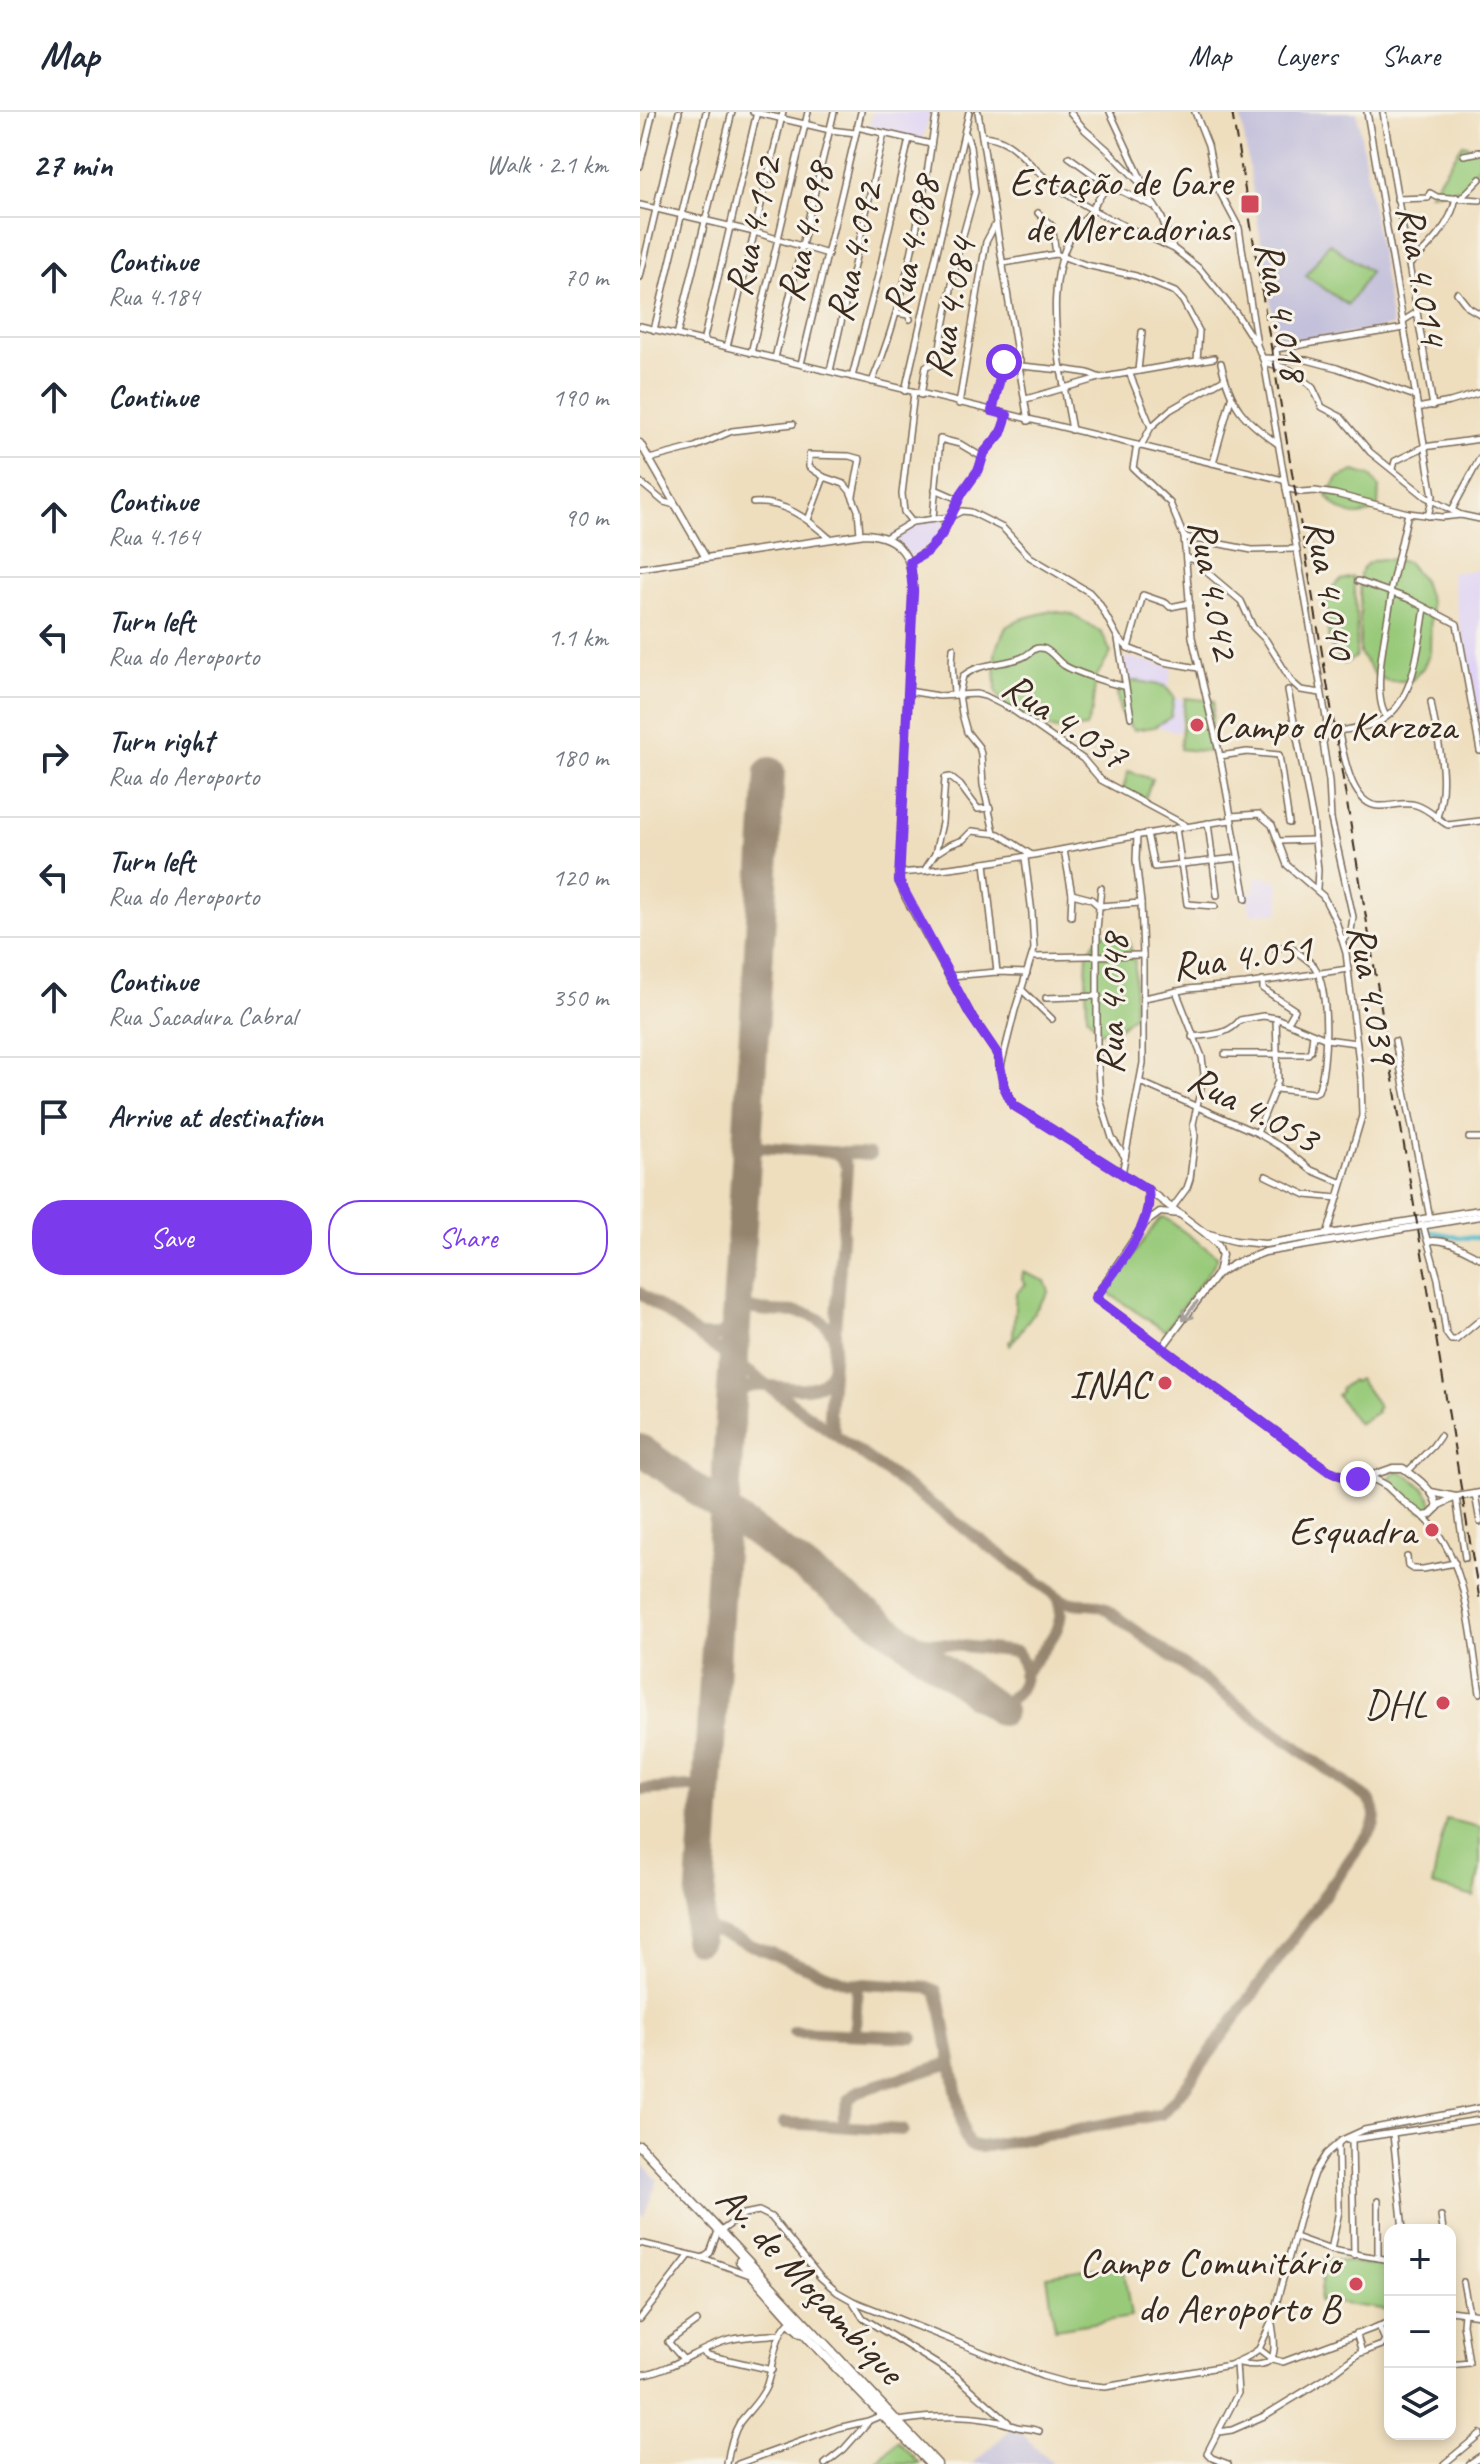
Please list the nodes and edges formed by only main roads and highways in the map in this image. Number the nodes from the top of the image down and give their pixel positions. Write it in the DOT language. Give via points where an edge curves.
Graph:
graph roads {
  1 [pos="640,443"];
  2 [pos="645,456"];
  3 [pos="1148,1190"];
  4 [pos="1480,1213"];
  5 [pos="1182,1214"];
  6 [pos="1145,1223"];
  7 [pos="1205,1233"];
  8 [pos="1218,1273"];
  9 [pos="1161,1349"];
  10 [pos="1389,1471"];
  11 [pos="1345,1477"];
  12 [pos="1387,1486"];
  13 [pos="1431,1492"];
  14 [pos="1475,1494"];
  15 [pos="1456,1497"];
  16 [pos="1436,1509"];
  17 [pos="640,2148"];
  18 [pos="719,2233"];
  19 [pos="1480,2457"];
  20 [pos="930,2464"];
  21 [pos="937,2464"];
  22 [pos="1470,2464"];
  1 -- 2 [label="main road"];
  2 -- 3 [label="main road" via="706,558 860,534 885,538 904,553 913,591 899,881 970,1014 998,1055 1013,1105"];
  3 -- 5 [label="main road"];
  3 -- 6 [label="main road"];
  4 -- 7 [label="main road" via="1253,1244"];
  4 -- 8 [label="main road" via="1265,1252"];
  5 -- 6 [label="main road" via="1160,1212"];
  5 -- 7 [label="main road"];
  6 -- 9 [label="main road" via="1095,1298"];
  7 -- 8 [label="main road" via="1222,1255"];
  8 -- 9 [label="main road, one-way"];
  9 -- 11 [label="main road" via="1327,1470"];
  10 -- 11 [label="main road"];
  10 -- 12 [label="main road"];
  10 -- 13 [label="main road" via="1408,1471"];
  11 -- 12 [label="main road" via="1370,1478"];
  12 -- 16 [label="main road" via="1423,1516"];
  13 -- 15 [label="main road"];
  13 -- 16 [label="main road"];
  14 -- 15 [label="main road"];
  15 -- 16 [label="main road"];
  17 -- 18 [label="highway, Av. de Moçambique"];
  18 -- 20 [label="highway, Av. de Moçambique" via="821,2352"];
  18 -- 21 [label="highway, Av. de Moçambique"];
  19 -- 22 [label="main road"];
}
